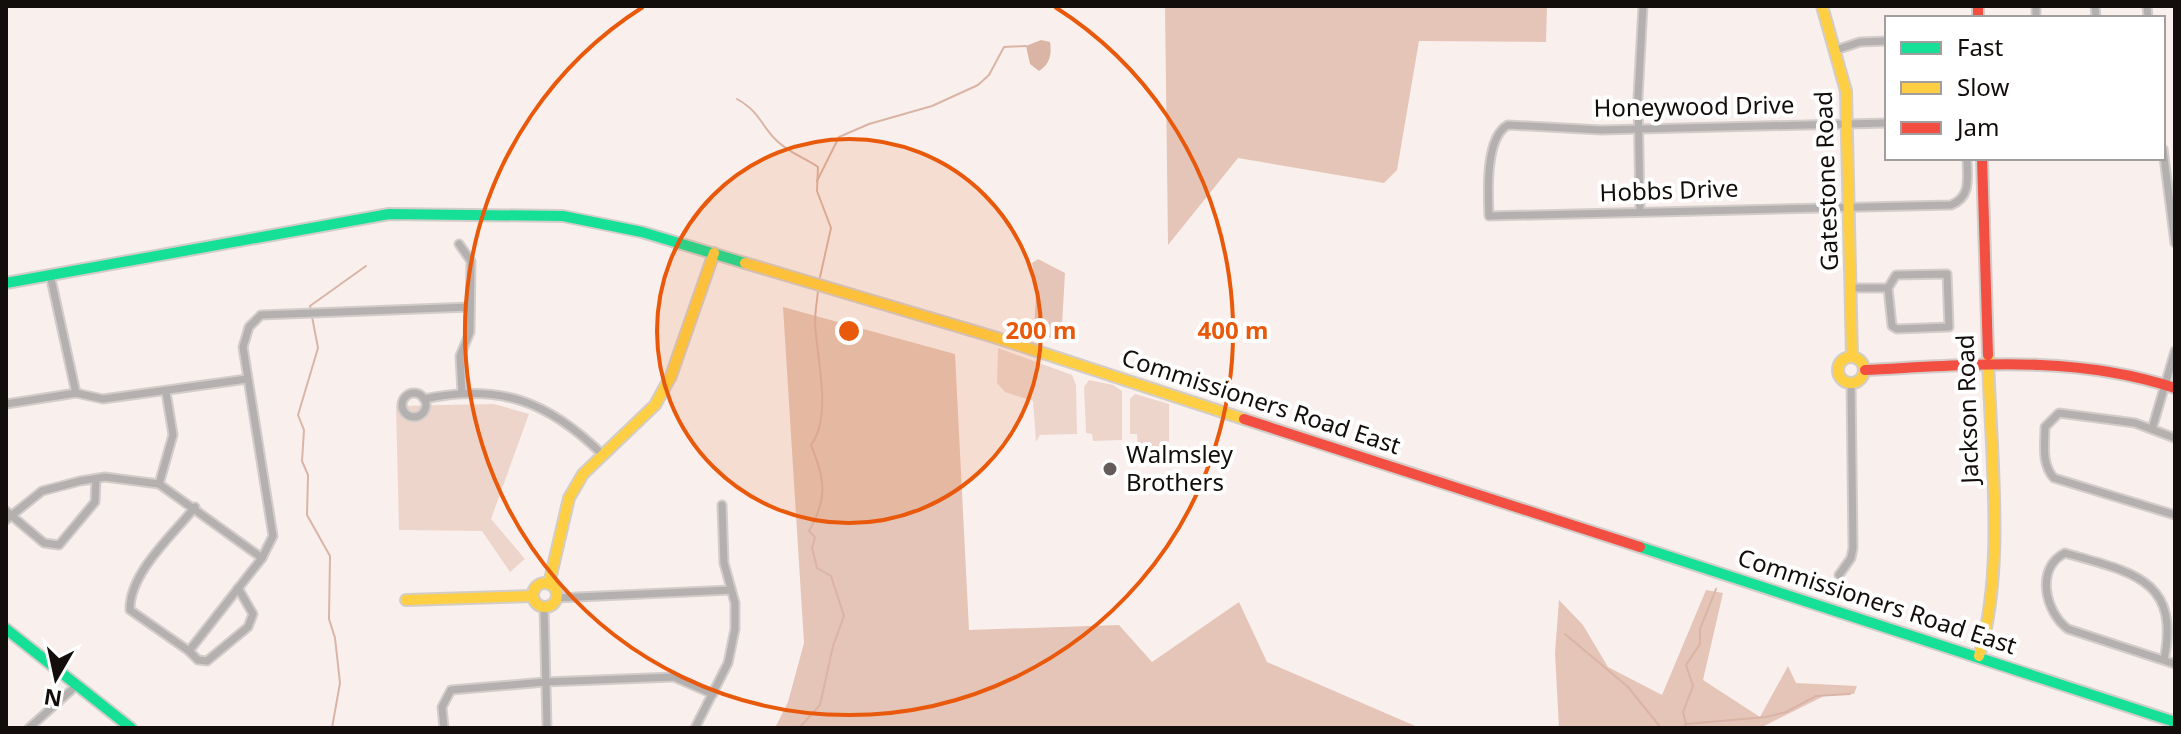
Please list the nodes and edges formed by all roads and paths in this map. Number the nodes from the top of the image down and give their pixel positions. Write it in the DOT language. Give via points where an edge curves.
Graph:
graph roads {
  1 [pos="1643,6"];
  2 [pos="1822,6"];
  3 [pos="1885,41"];
  4 [pos="1836,50"];
  5 [pos="1885,123"];
  6 [pos="1847,124"];
  7 [pos="1638,130"];
  8 [pos="1967,160"];
  9 [pos="1982,160"];
  10 [pos="2170,176"];
  11 [pos="1849,205"];
  12 [pos="1640,211"];
  13 [pos="1489,216"];
  14 [pos="2175,243"];
  15 [pos="459,244"];
  16 [pos="714,253"];
  17 [pos="128,260"];
  18 [pos="51,279"];
  19 [pos="6,286"];
  20 [pos="1851,288"];
  21 [pos="1888,288"];
  22 [pos="470,307"];
  23 [pos="2175,351"];
  24 [pos="1852,357"];
  25 [pos="1986,366"];
  26 [pos="1865,370"];
  27 [pos="247,379"];
  28 [pos="1851,383"];
  29 [pos="2170,386"];
  30 [pos="166,392"];
  31 [pos="76,393"];
  32 [pos="462,393"];
  33 [pos="424,399"];
  34 [pos="6,404"];
  35 [pos="2152,429"];
  36 [pos="2175,438"];
  37 [pos="603,455"];
  38 [pos="96,479"];
  39 [pos="159,484"];
  40 [pos="722,505"];
  41 [pos="195,507"];
  42 [pos="8,515"];
  43 [pos="2175,515"];
  44 [pos="262,558"];
  45 [pos="1839,575"];
  46 [pos="549,584"];
  47 [pos="238,588"];
  48 [pos="731,590"];
  49 [pos="533,596"];
  50 [pos="556,598"];
  51 [pos="406,600"];
  52 [pos="544,607"];
  53 [pos="6,629"];
  54 [pos="189,651"];
  55 [pos="1979,656"];
  56 [pos="2164,660"];
  57 [pos="2175,664"];
  58 [pos="545,682"];
  59 [pos="77,685"];
  60 [pos="713,694"];
  61 [pos="2175,722"];
  62 [pos="29,728"];
  63 [pos="131,728"];
  64 [pos="444,728"];
  65 [pos="547,728"];
  66 [pos="695,728"];
  1 -- 7 [label="street"];
  2 -- 4 [label="main road, Gatestone Road"];
  3 -- 4 [label="street"];
  4 -- 6 [label="main road, Gatestone Road"];
  5 -- 6 [label="street, Honeywood Drive"];
  6 -- 7 [label="street, Honeywood Drive"];
  6 -- 11 [label="main road, Gatestone Road"];
  7 -- 12 [label="street"];
  7 -- 13 [label="street, Honeywood Drive" via="1517,123 1502,128 1488,180"];
  8 -- 11 [label="street, Hobbs Drive" via="1968,188 1951,205"];
  9 -- 25 [label="main road, Jackson Road"];
  10 -- 14 [label="street"];
  11 -- 12 [label="street, Hobbs Drive"];
  11 -- 20 [label="main road, Gatestone Road"];
  12 -- 13 [label="street, Hobbs Drive"];
  15 -- 22 [label="street" via="471,261"];
  16 -- 17 [label="main road, Commissioners Road East" via="563,216 389,214"];
  16 -- 37 [label="main road" via="670,379 655,405"];
  16 -- 55 [label="main road, Commissioners Road East" via="994,337"];
  17 -- 18 [label="main road, Commissioners Road East"];
  17 -- 19 [label="main road, Commissioners Road East"];
  18 -- 19 [label="main road, Commissioners Road East"];
  18 -- 31 [label="street"];
  20 -- 21 [label="street"];
  20 -- 24 [label="main road, Gatestone Road"];
  21 -- 21 [label="street" via="1896,275 1947,274 1949,327 1892,326"];
  22 -- 27 [label="street" via="261,315 249,327 243,347"];
  22 -- 32 [label="street" via="470,332 460,356"];
  23 -- 29 [label="street"];
  24 -- 26 [label="main road"];
  24 -- 28 [label="main road" via="1842,361 1838,371"];
  25 -- 26 [label="main road"];
  25 -- 29 [label="main road" via="2088,368"];
  25 -- 55 [label="main road, Jackson Road" via="1994,585"];
  26 -- 28 [label="main road" via="1861,380"];
  27 -- 30 [label="street"];
  27 -- 44 [label="street" via="272,521 273,536"];
  28 -- 45 [label="street" via="1853,548"];
  29 -- 35 [label="street"];
  30 -- 31 [label="street" via="103,399"];
  30 -- 39 [label="street" via="173,435"];
  31 -- 34 [label="street"];
  32 -- 33 [label="street"];
  32 -- 37 [label="street" via="507,396 544,408 575,427"];
  35 -- 36 [label="street"];
  35 -- 43 [label="street" via="2059,413 2045,427 2046,466 2054,478"];
  37 -- 46 [label="main road" via="569,498"];
  38 -- 39 [label="street"];
  38 -- 42 [label="street" via="42,491"];
  38 -- 42 [label="street" via="95,502 59,545 44,543"];
  39 -- 41 [label="street"];
  40 -- 48 [label="street" via="724,563"];
  41 -- 44 [label="street"];
  41 -- 54 [label="street" via="129,596 130,610"];
  44 -- 47 [label="street"];
  46 -- 49 [label="main road" via="536,587"];
  46 -- 50 [label="main road"];
  47 -- 54 [label="street"];
  47 -- 54 [label="street" via="253,614 248,627 207,661"];
  48 -- 50 [label="street"];
  48 -- 60 [label="street" via="735,629 728,663"];
  49 -- 51 [label="main road"];
  49 -- 52 [label="main road"];
  50 -- 52 [label="main road"];
  52 -- 58 [label="street"];
  53 -- 59 [label="main road"];
  55 -- 61 [label="main road, Commissioners Road East"];
  56 -- 56 [label="street" via="2068,629 2054,618 2048,605 2053,561 2065,553 2146,580 2163,597 2170,616"];
  56 -- 57 [label="street"];
  58 -- 60 [label="street" via="674,677"];
  58 -- 64 [label="street" via="451,690 442,707"];
  58 -- 65 [label="street"];
  59 -- 62 [label="street"];
  59 -- 63 [label="main road"];
  60 -- 66 [label="street"];
}
